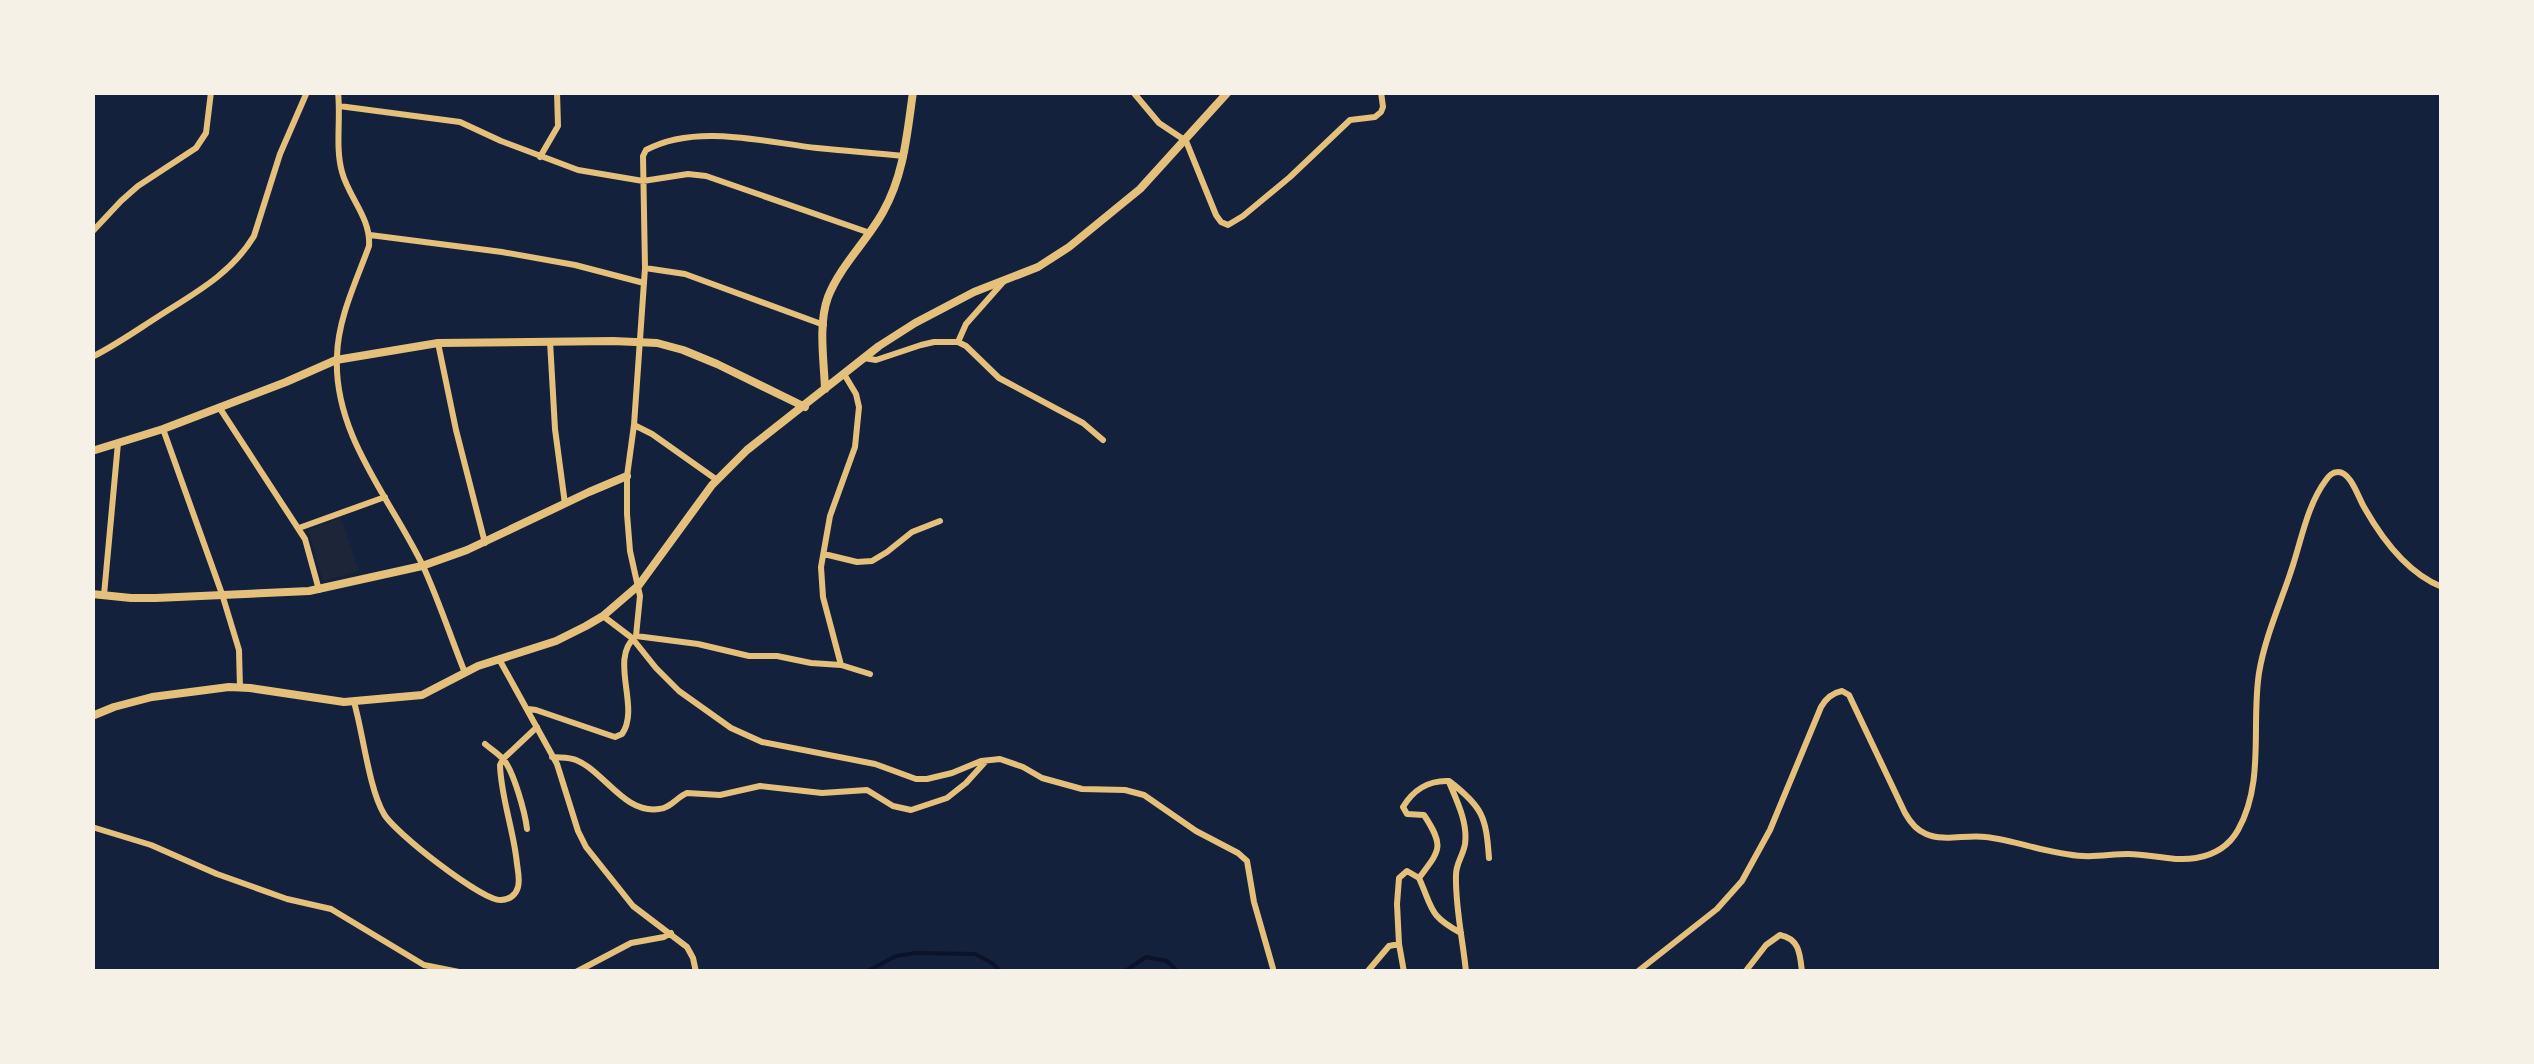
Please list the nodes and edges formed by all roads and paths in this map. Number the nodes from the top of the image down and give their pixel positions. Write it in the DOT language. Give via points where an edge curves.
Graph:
graph roads {
  1 [pos="210,92"];
  2 [pos="308,92"];
  3 [pos="338,92"];
  4 [pos="558,92"];
  5 [pos="912,92"];
  6 [pos="1133,92"];
  7 [pos="1228,92"];
  8 [pos="1381,92"];
  9 [pos="340,106"];
  10 [pos="1186,140"];
  11 [pos="904,156"];
  12 [pos="540,157"];
  13 [pos="643,182"];
  14 [pos="92,232"];
  15 [pos="870,233"];
  16 [pos="370,235"];
  17 [pos="645,268"];
  18 [pos="1006,279"];
  19 [pos="644,283"];
  20 [pos="824,325"];
  21 [pos="550,341"];
  22 [pos="640,342"];
  23 [pos="958,342"];
  24 [pos="438,343"];
  25 [pos="92,358"];
  26 [pos="863,358"];
  27 [pos="336,360"];
  28 [pos="844,374"];
  29 [pos="824,389"];
  30 [pos="805,406"];
  31 [pos="219,407"];
  32 [pos="634,425"];
  33 [pos="163,429"];
  34 [pos="1103,440"];
  35 [pos="118,443"];
  36 [pos="92,451"];
  37 [pos="628,476"];
  38 [pos="717,480"];
  39 [pos="385,496"];
  40 [pos="565,504"];
  41 [pos="940,521"];
  42 [pos="299,528"];
  43 [pos="485,543"];
  44 [pos="823,554"];
  45 [pos="422,566"];
  46 [pos="639,585"];
  47 [pos="2442,587"];
  48 [pos="319,590"];
  49 [pos="92,594"];
  50 [pos="222,594"];
  51 [pos="104,596"];
  52 [pos="603,616"];
  53 [pos="634,637"];
  54 [pos="499,658"];
  55 [pos="841,665"];
  56 [pos="465,674"];
  57 [pos="870,674"];
  58 [pos="240,688"];
  59 [pos="354,702"];
  60 [pos="528,709"];
  61 [pos="92,716"];
  62 [pos="537,728"];
  63 [pos="485,744"];
  64 [pos="552,757"];
  65 [pos="503,759"];
  66 [pos="987,760"];
  67 [pos="1448,781"];
  68 [pos="92,826"];
  69 [pos="527,829"];
  70 [pos="1489,858"];
  71 [pos="1420,878"];
  72 [pos="672,933"];
  73 [pos="1462,933"];
  74 [pos="1398,944"];
  75 [pos="458,972"];
  76 [pos="576,972"];
  77 [pos="696,972"];
  78 [pos="1274,972"];
  79 [pos="1368,972"];
  80 [pos="1404,972"];
  81 [pos="1466,972"];
  82 [pos="1638,972"];
  83 [pos="1746,972"];
  84 [pos="1802,972"];
  1 -- 14 [label="street" via="206,133 196,148 138,186"];
  2 -- 25 [label="street" via="246,248 206,287"];
  3 -- 9 [label="street"];
  4 -- 12 [label="street" via="558,126"];
  5 -- 11 [label="street"];
  6 -- 10 [label="street" via="1159,123"];
  7 -- 10 [label="street"];
  8 -- 10 [label="street" via="1381,112 1350,120 1228,225 1216,215"];
  9 -- 12 [label="street" via="460,122"];
  9 -- 16 [label="street" via="341,168"];
  10 -- 18 [label="street" via="1070,247"];
  11 -- 13 [label="street" via="704,137 646,150"];
  11 -- 15 [label="street"];
  12 -- 13 [label="street"];
  13 -- 15 [label="street" via="706,176"];
  13 -- 17 [label="street"];
  15 -- 20 [label="street" via="828,298"];
  16 -- 19 [label="street" via="557,262"];
  16 -- 27 [label="street"];
  17 -- 19 [label="street"];
  17 -- 20 [label="street" via="685,274"];
  18 -- 23 [label="street"];
  18 -- 26 [label="street" via="933,312"];
  19 -- 22 [label="street"];
  20 -- 29 [label="street"];
  21 -- 22 [label="street"];
  21 -- 24 [label="street"];
  21 -- 40 [label="street"];
  22 -- 30 [label="street" via="683,350"];
  22 -- 32 [label="street"];
  23 -- 26 [label="street"];
  23 -- 34 [label="street" via="999,378"];
  24 -- 27 [label="street"];
  24 -- 43 [label="street"];
  26 -- 28 [label="street"];
  27 -- 31 [label="street"];
  27 -- 39 [label="street" via="342,408"];
  28 -- 29 [label="street"];
  28 -- 44 [label="street" via="858,407 855,447"];
  29 -- 30 [label="street"];
  30 -- 38 [label="street"];
  31 -- 33 [label="street"];
  31 -- 42 [label="street"];
  32 -- 37 [label="street"];
  32 -- 38 [label="street"];
  33 -- 35 [label="street"];
  33 -- 50 [label="street"];
  35 -- 36 [label="street"];
  35 -- 51 [label="street"];
  37 -- 40 [label="street"];
  37 -- 46 [label="street" via="627,530"];
  38 -- 46 [label="street"];
  39 -- 42 [label="street"];
  39 -- 45 [label="street"];
  40 -- 43 [label="street"];
  41 -- 44 [label="street" via="872,560"];
  42 -- 48 [label="street"];
  43 -- 45 [label="street"];
  44 -- 55 [label="street" via="823,597"];
  45 -- 48 [label="street"];
  45 -- 56 [label="street"];
  46 -- 52 [label="street"];
  46 -- 53 [label="street"];
  47 -- 82 [label="street" via="2395,552 2345,474 2326,479 2261,665 2248,808 2228,844 2194,858 2083,856 1986,837 1927,835 1905,813 1850,695 1836,692 1820,708 1742,882"];
  48 -- 50 [label="street"];
  49 -- 51 [label="street"];
  50 -- 51 [label="street"];
  50 -- 58 [label="street" via="239,650"];
  52 -- 53 [label="street"];
  52 -- 54 [label="street" via="556,641"];
  53 -- 55 [label="street"];
  53 -- 60 [label="street" via="625,660 628,723 622,734 609,736"];
  53 -- 66 [label="street" via="679,691 756,740 927,780"];
  54 -- 56 [label="street"];
  54 -- 60 [label="street"];
  55 -- 57 [label="street"];
  56 -- 59 [label="street" via="422,696"];
  58 -- 59 [label="street"];
  58 -- 61 [label="street" via="152,698"];
  59 -- 65 [label="street" via="380,806 391,825 500,900 518,889"];
  60 -- 62 [label="street"];
  62 -- 64 [label="street"];
  62 -- 65 [label="street"];
  63 -- 65 [label="street"];
  64 -- 66 [label="street" via="575,760 620,795 654,810 687,793 720,795 760,786 867,790 911,810 947,798"];
  64 -- 72 [label="street" via="586,847 634,906"];
  65 -- 69 [label="street"];
  66 -- 78 [label="street" via="1007,760 1082,789 1144,795 1238,853 1248,865"];
  67 -- 70 [label="street" via="1484,817"];
  67 -- 71 [label="street" via="1427,784 1404,804 1408,814 1424,815 1438,842"];
  67 -- 73 [label="street" via="1465,834 1456,876"];
  68 -- 75 [label="street" via="331,909 424,966"];
  71 -- 73 [label="street" via="1433,912"];
  71 -- 74 [label="street" via="1407,871 1400,878"];
  72 -- 76 [label="street" via="631,942"];
  72 -- 77 [label="street" via="690,952"];
  73 -- 81 [label="street"];
  74 -- 79 [label="street"];
  74 -- 80 [label="street"];
  83 -- 84 [label="street" via="1780,935 1796,944"];
}
